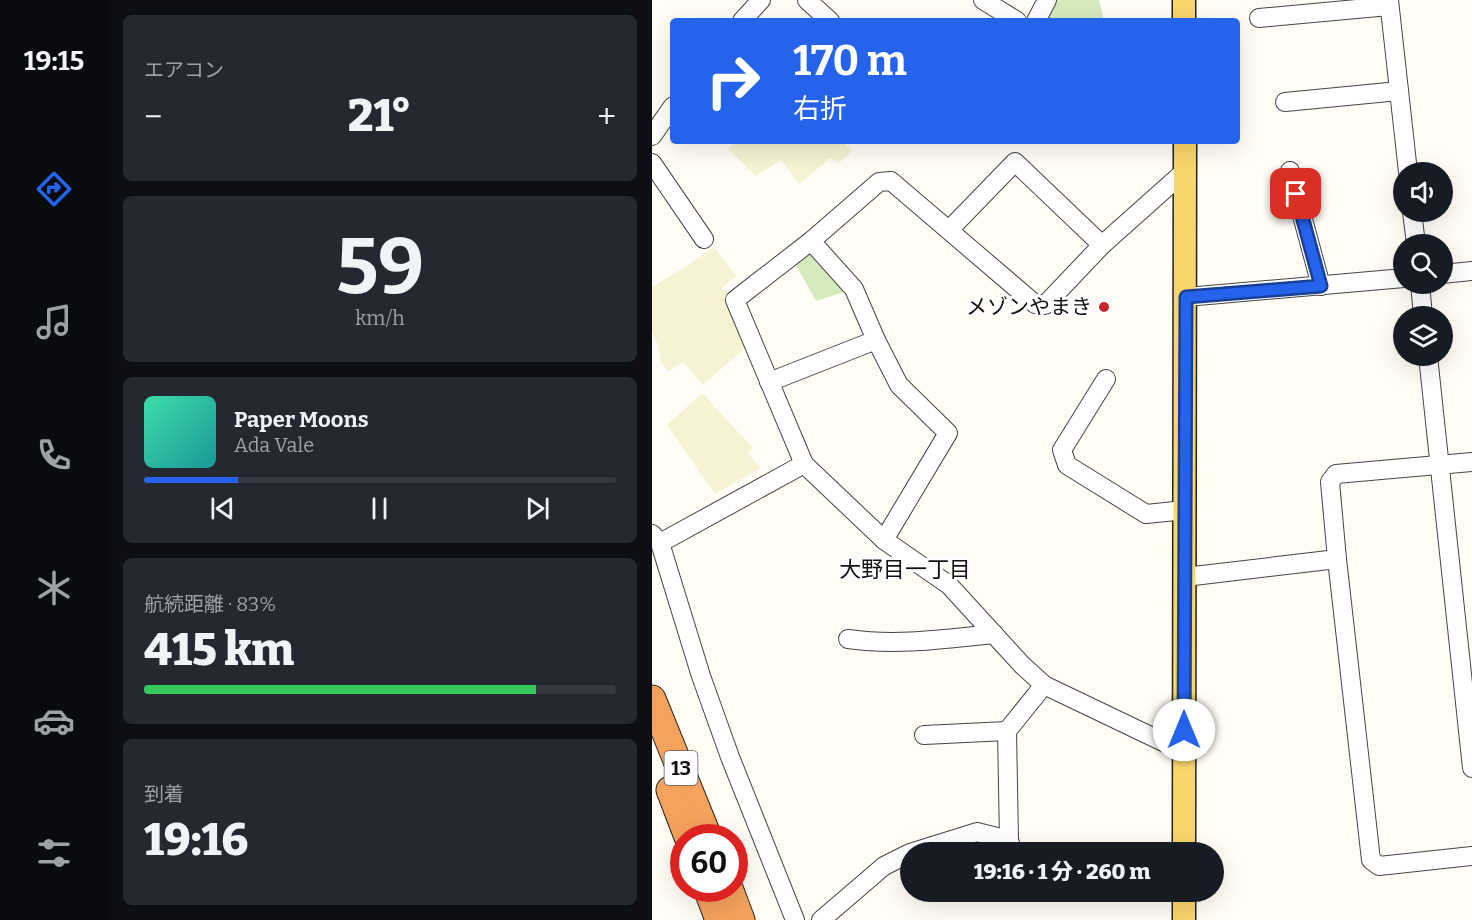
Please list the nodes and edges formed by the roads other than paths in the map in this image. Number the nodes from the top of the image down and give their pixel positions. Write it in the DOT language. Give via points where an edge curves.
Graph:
graph roads {
  1 [pos="761,0"];
  2 [pos="807,0"];
  3 [pos="983,0"];
  4 [pos="1047,0"];
  5 [pos="1184,0"];
  6 [pos="1389,3"];
  7 [pos="745,18"];
  8 [pos="827,18"];
  9 [pos="1012,18"];
  10 [pos="1038,18"];
  11 [pos="1184,18"];
  12 [pos="1259,18"];
  13 [pos="1399,91"];
  14 [pos="1285,102"];
  15 [pos="670,110"];
  16 [pos="652,135"];
  17 [pos="1185,144"];
  18 [pos="1407,162"];
  19 [pos="652,163"];
  20 [pos="1185,171"];
  21 [pos="1290,171"];
  22 [pos="949,230"];
  23 [pos="704,239"];
  24 [pos="811,241"];
  25 [pos="1102,245"];
  26 [pos="1471,271"];
  27 [pos="1453,273"];
  28 [pos="1393,279"];
  29 [pos="1321,286"];
  30 [pos="1186,297"];
  31 [pos="876,340"];
  32 [pos="1429,366"];
  33 [pos="1106,378"];
  34 [pos="769,382"];
  35 [pos="1471,462"];
  36 [pos="804,464"];
  37 [pos="1440,465"];
  38 [pos="1185,510"];
  39 [pos="656,538"];
  40 [pos="884,540"];
  41 [pos="1337,559"];
  42 [pos="1185,577"];
  43 [pos="994,634"];
  44 [pos="848,639"];
  45 [pos="1466,666"];
  46 [pos="1044,686"];
  47 [pos="652,699"];
  48 [pos="1007,731"];
  49 [pos="924,735"];
  50 [pos="652,742"];
  51 [pos="1184,752"];
  52 [pos="1471,768"];
  53 [pos="683,824"];
  54 [pos="703,824"];
  55 [pos="946,842"];
  56 [pos="1001,842"];
  57 [pos="1011,842"];
  58 [pos="1184,842"];
  59 [pos="1471,856"];
  60 [pos="900,859"];
  61 [pos="712,902"];
  62 [pos="734,902"];
  63 [pos="1184,902"];
  64 [pos="719,920"];
  65 [pos="741,920"];
  66 [pos="795,920"];
  67 [pos="821,920"];
  68 [pos="1184,920"];
  1 -- 7 [label="street"];
  2 -- 8 [label="street"];
  3 -- 9 [label="street"];
  4 -- 10 [label="street"];
  5 -- 11 [label="main road"];
  6 -- 12 [label="street"];
  6 -- 13 [label="street"];
  13 -- 14 [label="street"];
  13 -- 18 [label="street"];
  15 -- 16 [label="street"];
  17 -- 20 [label="main road"];
  19 -- 23 [label="street"];
  20 -- 25 [label="street"];
  20 -- 30 [label="main road"];
  21 -- 29 [label="street"];
  22 -- 24 [label="street" via="891,181 879,182"];
  22 -- 25 [label="street" via="1034,304 1045,304"];
  22 -- 25 [label="street" via="1015,162"];
  24 -- 31 [label="street" via="854,289"];
  24 -- 34 [label="street" via="735,300"];
  26 -- 27 [label="street"];
  28 -- 29 [label="street"];
  29 -- 30 [label="street"];
  30 -- 38 [label="main road"];
  31 -- 34 [label="street"];
  31 -- 40 [label="street" via="899,386 948,434"];
  32 -- 37 [label="street"];
  33 -- 38 [label="street" via="1062,450 1067,465 1146,514"];
  34 -- 36 [label="street"];
  35 -- 37 [label="street"];
  36 -- 39 [label="street"];
  36 -- 40 [label="street"];
  37 -- 41 [label="street" via="1336,474 1330,482"];
  37 -- 45 [label="street"];
  38 -- 42 [label="main road"];
  39 -- 66 [label="street" via="730,757"];
  40 -- 43 [label="street" via="949,585"];
  41 -- 42 [label="street"];
  41 -- 59 [label="street" via="1371,860 1380,866"];
  42 -- 51 [label="main road"];
  43 -- 44 [label="street" via="911,643"];
  43 -- 46 [label="street"];
  45 -- 52 [label="street"];
  46 -- 48 [label="street"];
  46 -- 51 [label="street"];
  47 -- 54 [label="highway, 13"];
  48 -- 49 [label="street"];
  48 -- 57 [label="street"];
  50 -- 53 [label="highway, 13"];
  51 -- 58 [label="main road"];
  55 -- 56 [label="street" via="977,832"];
  60 -- 67 [label="street" via="884,866"];
  61 -- 64 [label="highway"];
  62 -- 65 [label="highway"];
  63 -- 68 [label="main road"];
}
